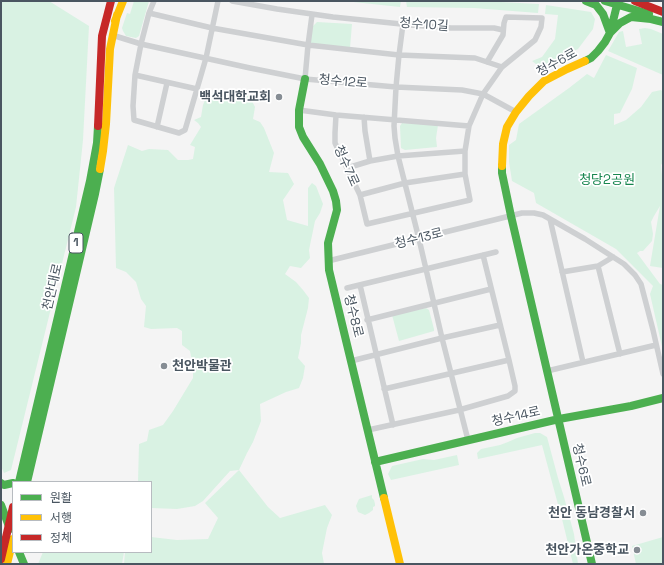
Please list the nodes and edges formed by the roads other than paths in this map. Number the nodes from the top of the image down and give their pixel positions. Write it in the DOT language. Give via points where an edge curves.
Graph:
graph roads {
  1 [pos="111,1"];
  2 [pos="121,1"];
  3 [pos="154,1"];
  4 [pos="218,1"];
  5 [pos="232,1"];
  6 [pos="586,1"];
  7 [pos="605,1"];
  8 [pos="635,1"];
  9 [pos="649,1"];
  10 [pos="618,3"];
  11 [pos="663,8"];
  12 [pos="663,12"];
  13 [pos="149,13"];
  14 [pos="312,15"];
  15 [pos="663,21"];
  16 [pos="403,24"];
  17 [pos="212,28"];
  18 [pos="503,30"];
  19 [pos="610,33"];
  20 [pos="112,35"];
  21 [pos="141,44"];
  22 [pos="308,45"];
  23 [pos="399,55"];
  24 [pos="206,58"];
  25 [pos="488,62"];
  26 [pos="502,67"];
  27 [pos="136,75"];
  28 [pos="305,79"];
  29 [pos="167,82"];
  30 [pos="396,87"];
  31 [pos="197,89"];
  32 [pos="483,94"];
  33 [pos="299,110"];
  34 [pos="516,112"];
  35 [pos="336,115"];
  36 [pos="364,117"];
  37 [pos="394,120"];
  38 [pos="469,126"];
  39 [pos="157,127"];
  40 [pos="465,152"];
  41 [pos="398,156"];
  42 [pos="370,161"];
  43 [pos="347,168"];
  44 [pos="465,174"];
  45 [pos="405,183"];
  46 [pos="360,195"];
  47 [pos="412,213"];
  48 [pos="511,216"];
  49 [pos="550,219"];
  50 [pos="419,239"];
  51 [pos="496,252"];
  52 [pos="483,255"];
  53 [pos="614,257"];
  54 [pos="328,261"];
  55 [pos="598,266"];
  56 [pos="426,268"];
  57 [pos="562,272"];
  58 [pos="360,285"];
  59 [pos="347,288"];
  60 [pos="491,289"];
  61 [pos="434,303"];
  62 [pos="367,320"];
  63 [pos="500,325"];
  64 [pos="442,338"];
  65 [pos="656,346"];
  66 [pos="620,354"];
  67 [pos="376,355"];
  68 [pos="509,360"];
  69 [pos="351,361"];
  70 [pos="584,362"];
  71 [pos="547,371"];
  72 [pos="451,373"];
  73 [pos="663,374"];
  74 [pos="384,390"];
  75 [pos="663,398"];
  76 [pos="460,410"];
  77 [pos="559,419"];
  78 [pos="393,425"];
  79 [pos="368,430"];
  80 [pos="468,440"];
  81 [pos="375,462"];
  82 [pos="18,481"];
  83 [pos="1,483"];
  84 [pos="12,483"];
  85 [pos="1,505"];
  86 [pos="12,511"];
  87 [pos="8,526"];
  88 [pos="12,536"];
  89 [pos="12,542"];
  90 [pos="19,553"];
  91 [pos="1,559"];
  92 [pos="7,564"];
  93 [pos="24,564"];
  94 [pos="400,564"];
  95 [pos="592,564"];
  1 -- 82 [label="main road, 천안대로 / 1" via="102,36 96,143 90,181"];
  2 -- 20 [label="main road, 천안대로 / 1"];
  3 -- 13 [label="street"];
  4 -- 17 [label="street"];
  5 -- 14 [label="street, 청수10길"];
  6 -- 19 [label="main road" via="596,5 603,14"];
  7 -- 10 [label="main road"];
  8 -- 12 [label="main road"];
  9 -- 11 [label="main road"];
  10 -- 15 [label="main road"];
  10 -- 19 [label="main road, 청수6로"];
  13 -- 17 [label="street"];
  13 -- 21 [label="street"];
  14 -- 16 [label="street, 청수10길"];
  14 -- 22 [label="street"];
  15 -- 19 [label="main road" via="631,17"];
  16 -- 18 [label="street, 청수10길"];
  16 -- 23 [label="street"];
  17 -- 22 [label="street"];
  17 -- 24 [label="street"];
  18 -- 25 [label="street" via="503,35"];
  18 -- 26 [label="street" via="506,17 542,18 542,27 535,40"];
  19 -- 34 [label="main road, 청수6로" via="591,58 544,81"];
  20 -- 21 [label="street, 청수12로"];
  20 -- 82 [label="main road, 천안대로 / 1" via="103,151 93,202"];
  21 -- 24 [label="street, 청수12로"];
  21 -- 27 [label="street"];
  22 -- 23 [label="street"];
  22 -- 28 [label="street"];
  23 -- 25 [label="street" via="475,58"];
  23 -- 30 [label="street"];
  24 -- 28 [label="street, 청수12로"];
  24 -- 31 [label="street"];
  25 -- 26 [label="street"];
  26 -- 32 [label="street"];
  27 -- 29 [label="street"];
  27 -- 39 [label="street" via="132,114 134,120"];
  28 -- 30 [label="street, 청수12로"];
  28 -- 33 [label="main road, 청수8로"];
  29 -- 31 [label="street"];
  29 -- 39 [label="street"];
  30 -- 32 [label="street, 청수12로" via="462,90"];
  30 -- 37 [label="street"];
  31 -- 39 [label="street" via="186,130 179,133"];
  32 -- 34 [label="street, 청수12로"];
  32 -- 38 [label="street"];
  33 -- 35 [label="street"];
  33 -- 54 [label="main road, 청수8로" via="299,127 303,137 320,164 336,201 337,210 328,243"];
  34 -- 48 [label="main road, 청수6로" via="507,128 502,161"];
  35 -- 36 [label="street"];
  35 -- 43 [label="street, 청수7로" via="335,143"];
  36 -- 37 [label="street"];
  36 -- 42 [label="street, 청수7로"];
  37 -- 38 [label="street"];
  37 -- 41 [label="street"];
  38 -- 40 [label="street"];
  40 -- 41 [label="street, 청수7로"];
  40 -- 44 [label="street"];
  41 -- 42 [label="street, 청수7로"];
  41 -- 45 [label="street"];
  42 -- 43 [label="street"];
  43 -- 46 [label="street, 청수7로"];
  44 -- 45 [label="street, 청수7로"];
  44 -- 47 [label="street" via="470,200"];
  45 -- 46 [label="street, 청수7로"];
  45 -- 47 [label="street"];
  46 -- 47 [label="street, 청수7로" via="367,224"];
  47 -- 50 [label="street"];
  48 -- 49 [label="street" via="534,213"];
  48 -- 50 [label="street, 청수13로"];
  48 -- 71 [label="main road, 청수6로"];
  49 -- 53 [label="street"];
  49 -- 57 [label="street"];
  50 -- 54 [label="street, 청수13로"];
  50 -- 56 [label="street"];
  51 -- 52 [label="street"];
  52 -- 56 [label="street"];
  52 -- 60 [label="street"];
  53 -- 55 [label="street"];
  53 -- 65 [label="street" via="635,275 641,284"];
  54 -- 69 [label="main road, 청수8로"];
  55 -- 57 [label="street"];
  55 -- 66 [label="street"];
  56 -- 58 [label="street"];
  56 -- 61 [label="street"];
  57 -- 70 [label="street"];
  58 -- 59 [label="street"];
  58 -- 62 [label="street"];
  60 -- 61 [label="street"];
  60 -- 63 [label="street"];
  61 -- 62 [label="street"];
  61 -- 64 [label="street"];
  62 -- 67 [label="street"];
  63 -- 64 [label="street"];
  63 -- 68 [label="street"];
  64 -- 67 [label="street"];
  64 -- 72 [label="street"];
  65 -- 66 [label="street"];
  65 -- 73 [label="street"];
  66 -- 70 [label="street"];
  67 -- 69 [label="street"];
  67 -- 74 [label="street"];
  68 -- 72 [label="street"];
  68 -- 76 [label="street" via="515,386 512,394"];
  69 -- 79 [label="main road, 청수8로"];
  70 -- 71 [label="street"];
  71 -- 77 [label="main road, 청수6로"];
  72 -- 74 [label="street"];
  72 -- 76 [label="street"];
  74 -- 78 [label="street"];
  75 -- 77 [label="main road, 청수14로"];
  76 -- 78 [label="street"];
  76 -- 80 [label="street"];
  77 -- 80 [label="main road, 청수14로"];
  77 -- 95 [label="main road, 청수6로"];
  78 -- 79 [label="street"];
  79 -- 81 [label="main road, 청수8로"];
  80 -- 81 [label="main road, 청수14로"];
  81 -- 94 [label="main road, 청수8로"];
  83 -- 84 [label="main road" via="4,485"];
  85 -- 87 [label="main road"];
  86 -- 87 [label="main road"];
  87 -- 88 [label="main road"];
  87 -- 91 [label="main road"];
  89 -- 92 [label="main road"];
  90 -- 93 [label="main road"];
}
